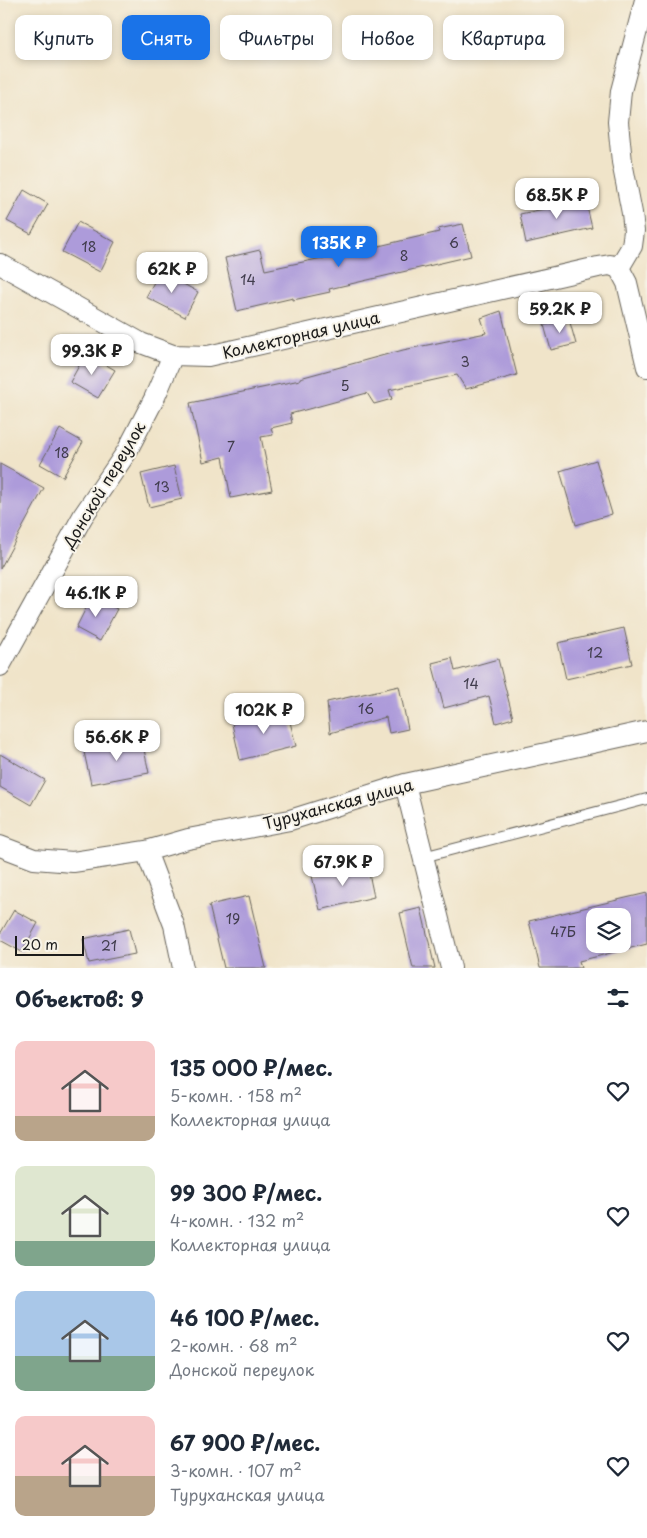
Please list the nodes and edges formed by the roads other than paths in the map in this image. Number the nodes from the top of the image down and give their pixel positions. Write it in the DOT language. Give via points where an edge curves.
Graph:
graph roads {
  1 [pos="645,0"];
  2 [pos="0,264"];
  3 [pos="619,268"];
  4 [pos="173,355"];
  5 [pos="647,367"];
  6 [pos="0,666"];
  7 [pos="647,730"];
  8 [pos="405,784"];
  9 [pos="647,799"];
  10 [pos="0,846"];
  11 [pos="146,851"];
  12 [pos="423,857"];
  13 [pos="183,968"];
  14 [pos="451,968"];
  1 -- 3 [label="street" via="621,91 618,122 634,230 632,246"];
  2 -- 4 [label="street, Коллекторная улица" via="141,343"];
  3 -- 4 [label="street, Коллекторная улица" via="598,267 208,356"];
  3 -- 5 [label="street" via="627,283"];
  4 -- 6 [label="street, Донской переулок" via="126,454 83,516"];
  7 -- 8 [label="street, Туруханская улица"];
  8 -- 11 [label="street, Туруханская улица" via="290,820 188,839"];
  8 -- 12 [label="street"];
  9 -- 12 [label="lane"];
  10 -- 11 [label="street, Туруханская улица" via="34,859 73,862"];
  11 -- 13 [label="street" via="174,925"];
  12 -- 14 [label="street"];
}
